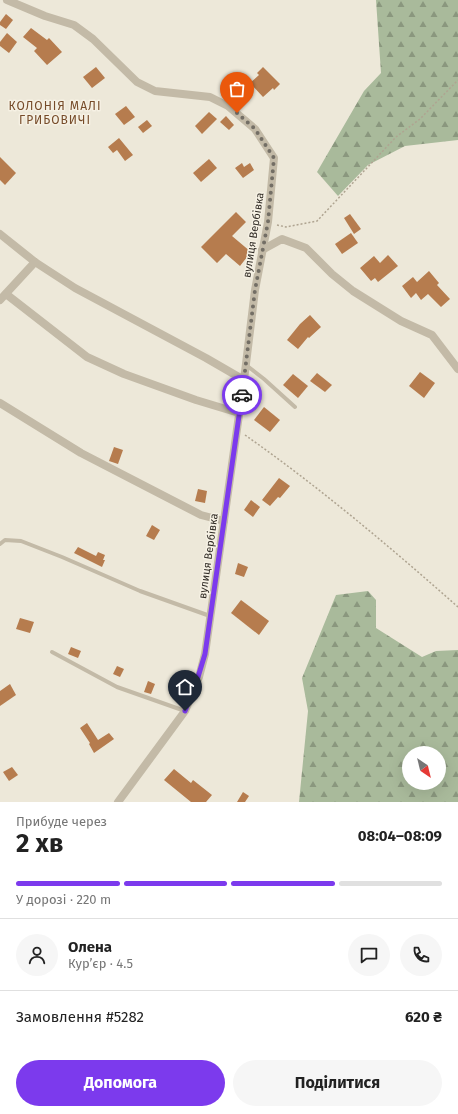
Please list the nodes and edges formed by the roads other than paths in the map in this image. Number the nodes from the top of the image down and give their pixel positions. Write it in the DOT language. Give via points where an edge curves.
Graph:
graph roads {
  1 [pos="6,0"];
  2 [pos="0,234"];
  3 [pos="262,250"];
  4 [pos="34,262"];
  5 [pos="3,297"];
  6 [pos="246,365"];
  7 [pos="458,368"];
  8 [pos="244,380"];
  9 [pos="0,403"];
  10 [pos="295,407"];
  11 [pos="239,413"];
  12 [pos="224,521"];
  13 [pos="0,544"];
  14 [pos="211,616"];
  15 [pos="52,652"];
  16 [pos="185,711"];
  17 [pos="118,802"];
  1 -- 3 [label="street, вулиця Вербівка" via="74,25 93,39 137,82 156,90 210,97 228,106 255,129 274,158 268,222"];
  2 -- 4 [label="street"];
  3 -- 6 [label="street, вулиця Вербівка"];
  3 -- 7 [label="street" via="282,239 306,248 353,291 401,321 432,334"];
  4 -- 5 [label="street"];
  4 -- 8 [label="street" via="75,288"];
  5 -- 11 [label="street" via="88,357 124,374"];
  6 -- 8 [label="street, вулиця Вербівка"];
  6 -- 10 [label="lane"];
  8 -- 11 [label="street, вулиця Вербівка"];
  9 -- 12 [label="street" via="81,452 201,515"];
  11 -- 12 [label="street, вулиця Вербівка"];
  12 -- 14 [label="street, вулиця Вербівка"];
  13 -- 14 [label="lane" via="5,540 21,541 140,591"];
  14 -- 16 [label="street, вулиця Вербівка" via="205,654"];
  15 -- 16 [label="lane" via="117,687"];
  16 -- 17 [label="street, вулиця Вербівка"];
}
